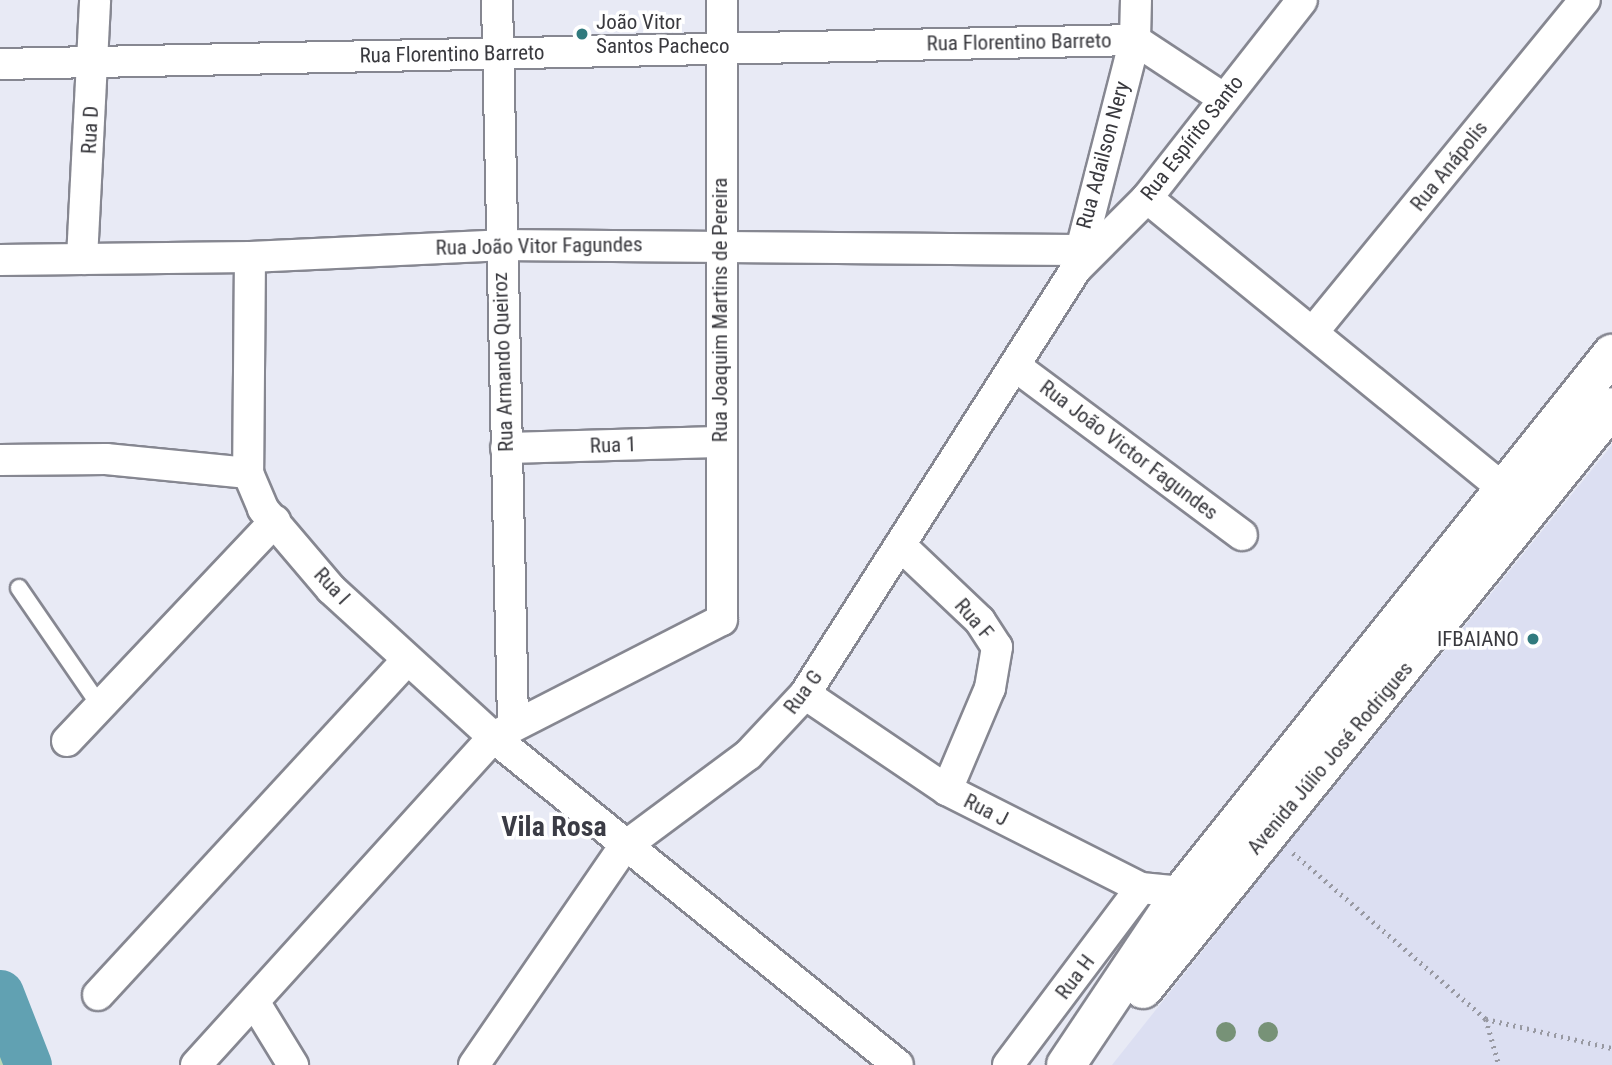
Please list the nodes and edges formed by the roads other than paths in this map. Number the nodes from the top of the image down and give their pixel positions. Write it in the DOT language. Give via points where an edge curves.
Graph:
graph roads {
  1 [pos="95,0"];
  2 [pos="497,0"];
  3 [pos="722,0"];
  4 [pos="1136,0"];
  5 [pos="1302,0"];
  6 [pos="1585,0"];
  7 [pos="1135,40"];
  8 [pos="722,47"];
  9 [pos="498,54"];
  10 [pos="93,61"];
  11 [pos="0,64"];
  12 [pos="1223,98"];
  13 [pos="1147,198"];
  14 [pos="719,244"];
  15 [pos="499,245"];
  16 [pos="250,257"];
  17 [pos="82,259"];
  18 [pos="0,260"];
  19 [pos="1077,260"];
  20 [pos="1313,332"];
  21 [pos="1612,354"];
  22 [pos="1014,366"];
  23 [pos="1612,407"];
  24 [pos="720,442"];
  25 [pos="506,448"];
  26 [pos="0,460"];
  27 [pos="248,473"];
  28 [pos="1504,489"];
  29 [pos="275,521"];
  30 [pos="1242,535"];
  31 [pos="900,545"];
  32 [pos="19,588"];
  33 [pos="407,660"];
  34 [pos="805,694"];
  35 [pos="100,706"];
  36 [pos="503,731"];
  37 [pos="67,741"];
  38 [pos="947,790"];
  39 [pos="624,846"];
  40 [pos="1141,888"];
  41 [pos="1182,892"];
  42 [pos="99,995"];
  43 [pos="255,1003"];
  44 [pos="1091,1033"];
  45 [pos="196,1065"];
  46 [pos="293,1065"];
  47 [pos="474,1065"];
  48 [pos="898,1065"];
  49 [pos="1008,1065"];
  50 [pos="1066,1065"];
  1 -- 10 [label="street, Rua D"];
  2 -- 9 [label="street, Rua Armando Queiroz"];
  3 -- 8 [label="street, Rua Joaquim Martins de Pereira"];
  4 -- 7 [label="street, Rua Adailson Nery"];
  5 -- 12 [label="street, Rua Espírito Santo"];
  6 -- 20 [label="street, Rua Anápolis"];
  7 -- 8 [label="street, Rua Florentino Barreto"];
  7 -- 12 [label="street, Rua Florentino Barreto"];
  7 -- 19 [label="street, Rua Adailson Nery"];
  8 -- 9 [label="street, Rua Florentino Barreto"];
  8 -- 14 [label="street, Rua Joaquim Martins de Pereira"];
  9 -- 10 [label="street, Rua Florentino Barreto"];
  9 -- 15 [label="street, Rua Armando Queiroz"];
  10 -- 11 [label="street, Rua Florentino Barreto"];
  10 -- 17 [label="street, Rua D"];
  12 -- 13 [label="street, Rua Espírito Santo"];
  13 -- 19 [label="street, Rua Espírito Santo"];
  13 -- 20 [label="street"];
  14 -- 15 [label="street, Rua João Vitor Fagundes"];
  14 -- 19 [label="street, Rua João Vitor Fagundes"];
  14 -- 24 [label="street, Rua Joaquim Martins de Pereira"];
  15 -- 16 [label="street, Rua João Vitor Fagundes"];
  15 -- 25 [label="street, Rua Armando Queiroz"];
  16 -- 17 [label="street, Rua João Vitor Fagundes"];
  16 -- 27 [label="street"];
  17 -- 18 [label="street, Rua João Vitor Fagundes"];
  19 -- 22 [label="street, Rua G"];
  20 -- 28 [label="street"];
  21 -- 28 [label="main road, Avenida Júlio José Rodrigues"];
  22 -- 30 [label="street, Rua João Victor Fagundes"];
  22 -- 31 [label="street, Rua G"];
  23 -- 44 [label="main road, Avenida Júlio José Rodrigues" via="1427,643 1265,834 1146,986 1116,1018"];
  24 -- 25 [label="street, Rua 1"];
  24 -- 36 [label="street, Rua Joaquim Martins de Pereira" via="722,620"];
  25 -- 36 [label="street, Rua Armando Queiroz"];
  26 -- 27 [label="street" via="106,459"];
  27 -- 29 [label="street, Rua I" via="255,498"];
  28 -- 41 [label="main road, Avenida Júlio José Rodrigues"];
  29 -- 33 [label="street, Rua I" via="331,589"];
  29 -- 35 [label="street"];
  31 -- 34 [label="street, Rua G"];
  31 -- 38 [label="street, Rua F" via="980,621 997,647 990,688"];
  32 -- 35 [label="lane"];
  33 -- 36 [label="street, Rua I"];
  33 -- 42 [label="street"];
  34 -- 38 [label="street, Rua J"];
  34 -- 39 [label="street, Rua G" via="748,755"];
  35 -- 37 [label="street"];
  36 -- 39 [label="street, Rua I"];
  36 -- 43 [label="street"];
  38 -- 40 [label="street, Rua J"];
  39 -- 47 [label="street, Rua G"];
  39 -- 48 [label="street, Rua I"];
  40 -- 41 [label="street, Rua J"];
  40 -- 49 [label="street, Rua H"];
  41 -- 44 [label="main road, Avenida Júlio José Rodrigues" via="1102,1007"];
  43 -- 45 [label="street"];
  43 -- 46 [label="street"];
  44 -- 50 [label="main road, Avenida Júlio José Rodrigues"];
}
